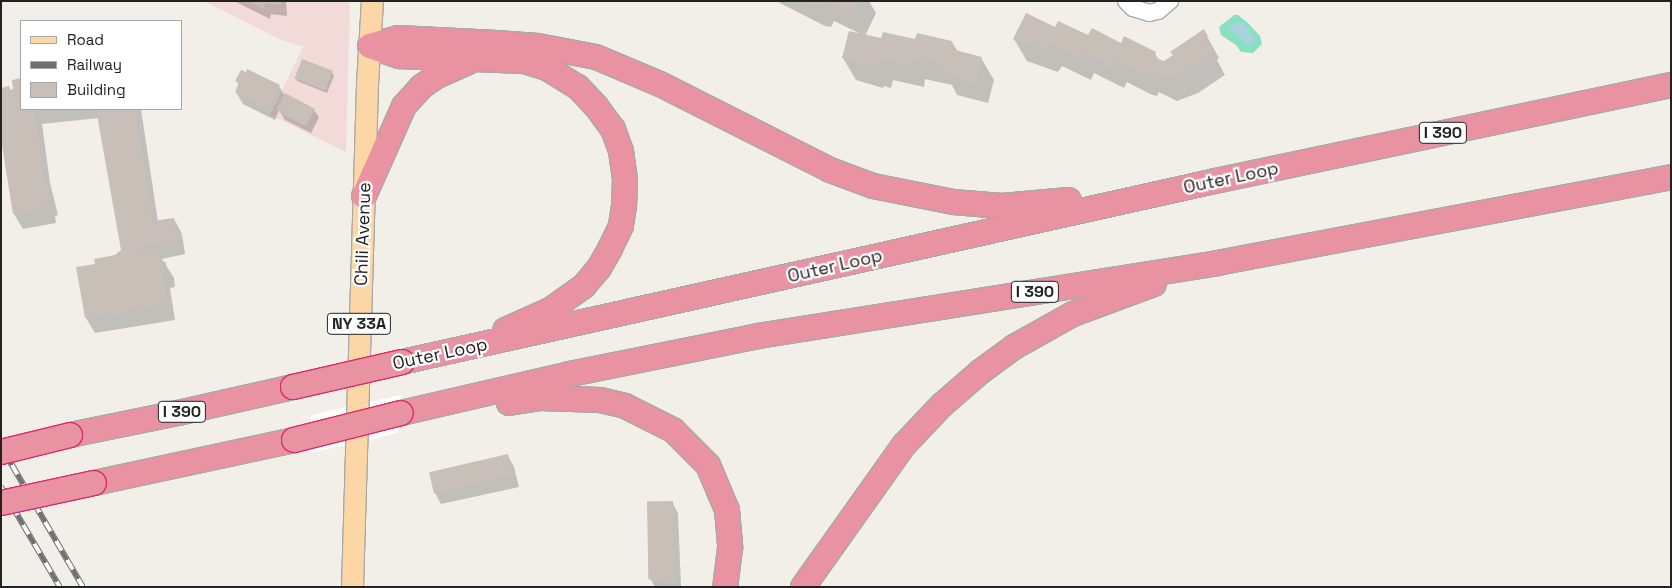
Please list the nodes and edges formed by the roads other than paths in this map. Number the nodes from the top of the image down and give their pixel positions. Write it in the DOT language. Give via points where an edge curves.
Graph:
graph roads {
  1 [pos="372,1"];
  2 [pos="1126,1"];
  3 [pos="1170,1"];
  4 [pos="370,46"];
  5 [pos="476,60"];
  6 [pos="1671,85"];
  7 [pos="1671,178"];
  8 [pos="1215,181"];
  9 [pos="364,196"];
  10 [pos="1217,263"];
  11 [pos="480,345"];
  12 [pos="401,414"];
  13 [pos="1,452"];
  14 [pos="1,503"];
  15 [pos="352,587"];
  16 [pos="725,587"];
  17 [pos="803,587"];
  1 -- 4 [label="main road, Chili Avenue / NY 33A"];
  2 -- 3 [label="street" via="1133,8 1149,13 1158,11"];
  4 -- 5 [label="highway" via="399,56"];
  4 -- 8 [label="highway" via="398,38 538,46 596,57 660,84 830,170 873,186 953,202 1002,206 1048,203"];
  4 -- 9 [label="main road, Chili Avenue / NY 33A"];
  5 -- 9 [label="highway" via="436,76 421,86 404,106"];
  5 -- 11 [label="highway" via="524,61 547,68 578,87 613,129 621,151 625,179 621,226 589,280 550,310 511,325"];
  6 -- 8 [label="highway, Outer Loop / I 390"];
  7 -- 10 [label="highway, I 390"];
  8 -- 11 [label="highway, Outer Loop / I 390"];
  9 -- 15 [label="main road, Chili Avenue / NY 33A"];
  10 -- 12 [label="highway, I 390" via="758,336 570,374"];
  10 -- 17 [label="highway" via="1073,314 1014,347 980,372 942,405 904,446"];
  11 -- 13 [label="highway, Outer Loop / I 390, bridge" via="178,414 70,434"];
  12 -- 14 [label="highway, I 390, bridge"];
  12 -- 16 [label="highway" via="550,398 600,400 653,418 692,447 708,465 719,488 727,510 730,548"];
}
